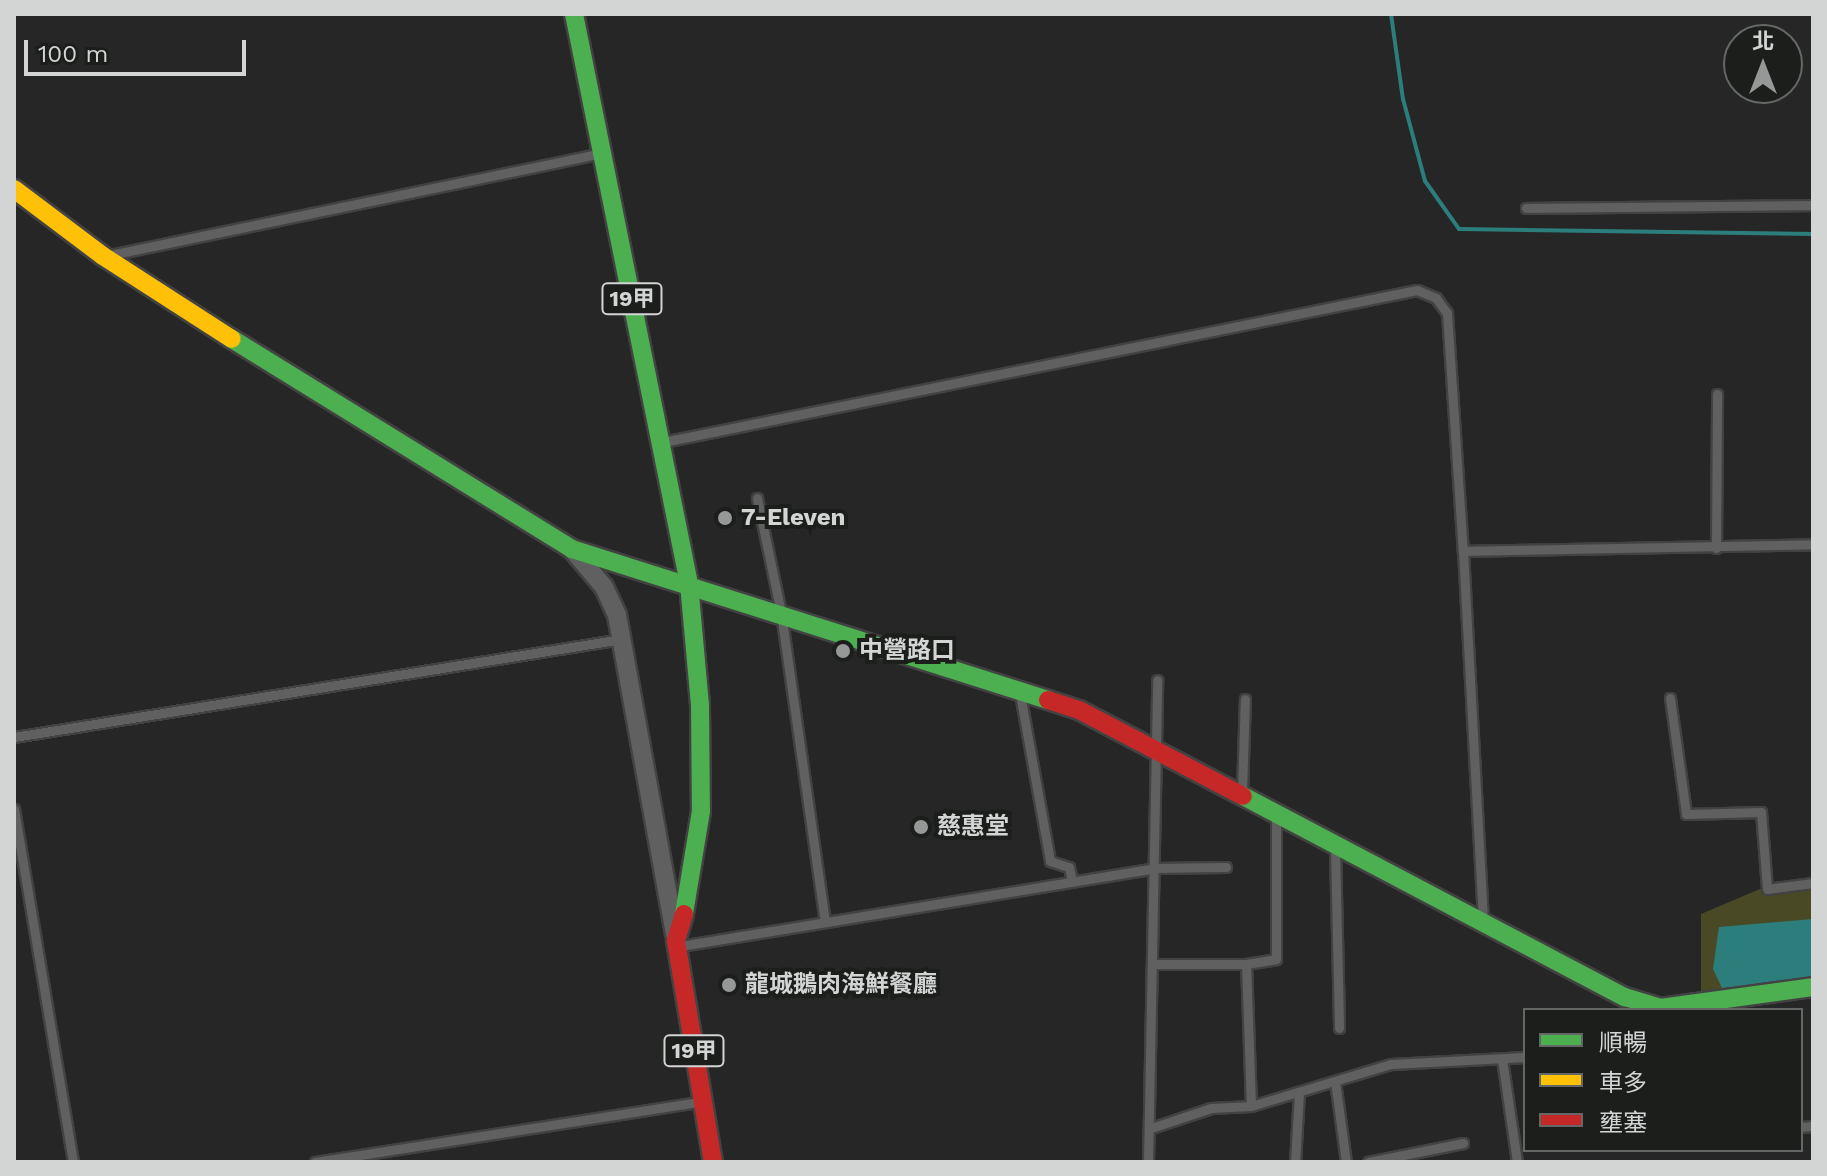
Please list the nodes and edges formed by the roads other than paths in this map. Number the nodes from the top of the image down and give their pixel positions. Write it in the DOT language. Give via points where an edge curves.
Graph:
graph roads {
  1 [pos="574,14"];
  2 [pos="600,153"];
  3 [pos="14,189"];
  4 [pos="1813,205"];
  5 [pos="1526,208"];
  6 [pos="103,256"];
  7 [pos="1717,394"];
  8 [pos="662,442"];
  9 [pos="757,498"];
  10 [pos="1813,544"];
  11 [pos="1716,548"];
  12 [pos="572,549"];
  13 [pos="1463,551"];
  14 [pos="689,584"];
  15 [pos="781,613"];
  16 [pos="622,639"];
  17 [pos="1157,680"];
  18 [pos="1019,688"];
  19 [pos="1670,698"];
  20 [pos="1245,699"];
  21 [pos="14,737"];
  22 [pos="1157,752"];
  23 [pos="1242,797"];
  24 [pos="14,809"];
  25 [pos="1276,814"];
  26 [pos="1335,844"];
  27 [pos="1226,867"];
  28 [pos="1155,868"];
  29 [pos="1072,881"];
  30 [pos="1813,883"];
  31 [pos="825,921"];
  32 [pos="1484,922"];
  33 [pos="677,944"];
  34 [pos="1154,964"];
  35 [pos="1246,964"];
  36 [pos="1813,987"];
  37 [pos="1657,1008"];
  38 [pos="1667,1008"];
  39 [pos="1339,1028"];
  40 [pos="1523,1057"];
  41 [pos="1502,1059"];
  42 [pos="1335,1081"];
  43 [pos="1299,1093"];
  44 [pos="703,1101"];
  45 [pos="1251,1106"];
  46 [pos="1151,1128"];
  47 [pos="1463,1143"];
  48 [pos="1428,1150"];
  49 [pos="73,1162"];
  50 [pos="315,1162"];
  51 [pos="713,1162"];
  52 [pos="1148,1162"];
  53 [pos="1295,1162"];
  54 [pos="1346,1162"];
  55 [pos="1368,1162"];
  56 [pos="1430,1162"];
  57 [pos="1517,1162"];
  1 -- 2 [label="street, 19甲"];
  2 -- 6 [label="lane"];
  2 -- 8 [label="street, 19甲"];
  3 -- 6 [label="street"];
  4 -- 5 [label="lane"];
  6 -- 12 [label="street" via="347,414"];
  7 -- 11 [label="lane"];
  8 -- 13 [label="lane" via="1417,290 1436,298 1447,313"];
  8 -- 14 [label="street, 19甲"];
  9 -- 15 [label="lane"];
  10 -- 11 [label="lane"];
  11 -- 13 [label="lane"];
  12 -- 14 [label="street"];
  12 -- 16 [label="street" via="604,587"];
  13 -- 32 [label="lane"];
  14 -- 15 [label="street"];
  14 -- 33 [label="street, 19甲" via="700,705 701,811"];
  15 -- 18 [label="street"];
  15 -- 31 [label="lane"];
  16 -- 21 [label="lane"];
  16 -- 33 [label="street"];
  17 -- 22 [label="lane"];
  18 -- 22 [label="street" via="1079,710"];
  18 -- 29 [label="lane" via="1050,861 1069,867"];
  19 -- 30 [label="lane" via="1686,814 1761,812 1767,889"];
  20 -- 23 [label="lane"];
  22 -- 23 [label="street"];
  22 -- 28 [label="lane"];
  23 -- 25 [label="street"];
  24 -- 49 [label="lane"];
  25 -- 26 [label="street"];
  25 -- 35 [label="lane" via="1276,959"];
  26 -- 32 [label="street"];
  26 -- 39 [label="lane"];
  27 -- 28 [label="lane"];
  28 -- 29 [label="lane"];
  28 -- 34 [label="lane"];
  29 -- 31 [label="lane"];
  31 -- 33 [label="lane"];
  32 -- 37 [label="street" via="1625,997"];
  33 -- 44 [label="street, 19甲"];
  34 -- 35 [label="lane"];
  34 -- 46 [label="lane"];
  35 -- 45 [label="lane"];
  36 -- 38 [label="street"];
  40 -- 41 [label="lane"];
  41 -- 42 [label="lane" via="1391,1064"];
  41 -- 57 [label="lane"];
  42 -- 43 [label="lane"];
  42 -- 54 [label="lane"];
  43 -- 45 [label="lane"];
  43 -- 53 [label="lane"];
  44 -- 50 [label="lane"];
  44 -- 51 [label="street, 19甲"];
  45 -- 46 [label="lane" via="1211,1108"];
  46 -- 52 [label="lane"];
  47 -- 48 [label="lane"];
  48 -- 55 [label="lane"];
  48 -- 56 [label="lane"];
}
